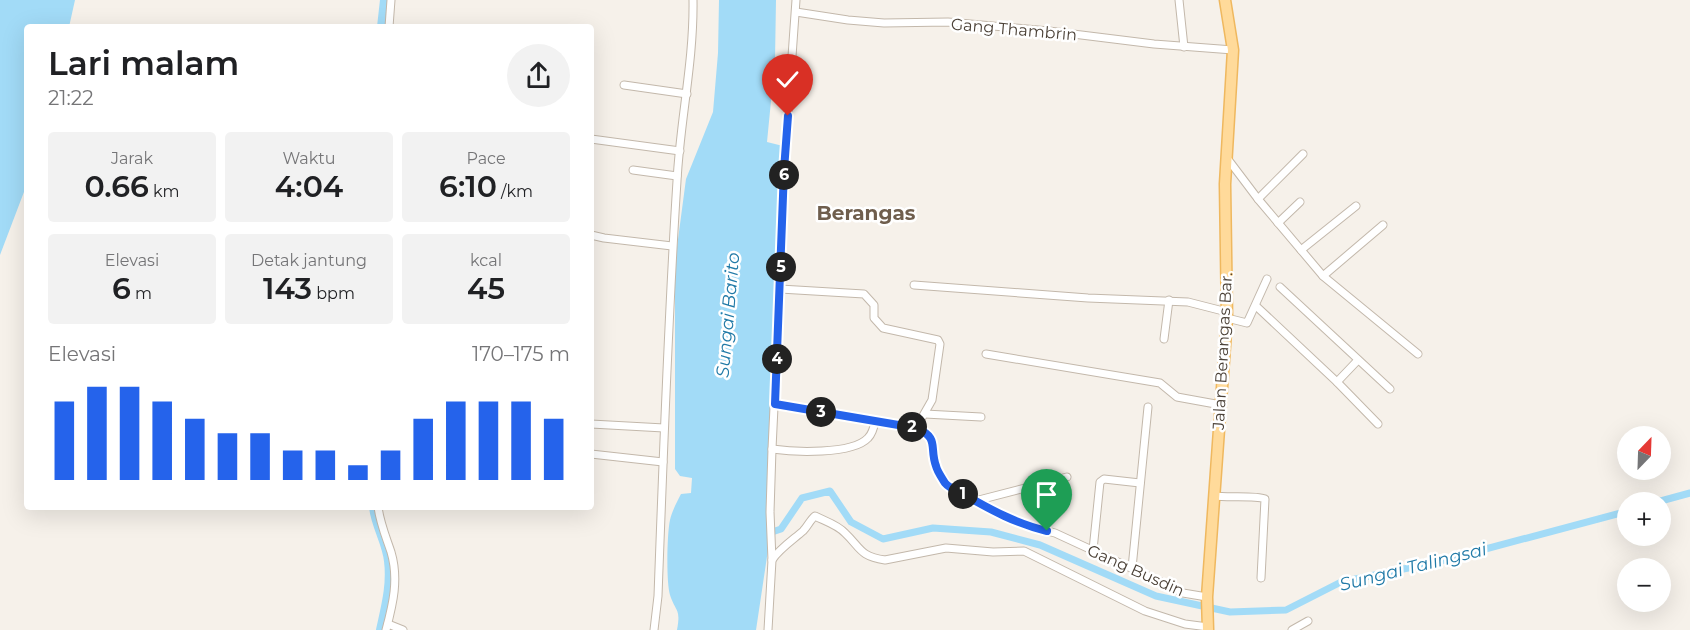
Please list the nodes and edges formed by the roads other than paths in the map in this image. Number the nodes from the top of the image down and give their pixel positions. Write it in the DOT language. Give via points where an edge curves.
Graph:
graph roads {
  1 [pos="391,0"];
  2 [pos="693,0"];
  3 [pos="796,0"];
  4 [pos="1179,0"];
  5 [pos="1225,0"];
  6 [pos="796,12"];
  7 [pos="388,24"];
  8 [pos="1184,47"];
  9 [pos="1233,50"];
  10 [pos="624,85"];
  11 [pos="687,94"];
  12 [pos="594,139"];
  13 [pos="680,151"];
  14 [pos="1303,154"];
  15 [pos="1226,156"];
  16 [pos="633,170"];
  17 [pos="677,176"];
  18 [pos="1258,199"];
  19 [pos="1300,202"];
  20 [pos="1356,206"];
  21 [pos="1278,223"];
  22 [pos="1383,225"];
  23 [pos="594,236"];
  24 [pos="672,246"];
  25 [pos="1301,250"];
  26 [pos="1323,276"];
  27 [pos="1267,279"];
  28 [pos="914,285"];
  29 [pos="1280,287"];
  30 [pos="780,289"];
  31 [pos="1169,300"];
  32 [pos="1256,306"];
  33 [pos="1227,315"];
  34 [pos="1164,339"];
  35 [pos="986,354"];
  36 [pos="1418,354"];
  37 [pos="1358,360"];
  38 [pos="1337,382"];
  39 [pos="1390,389"];
  40 [pos="775,404"];
  41 [pos="1221,405"];
  42 [pos="1148,407"];
  43 [pos="925,414"];
  44 [pos="981,417"];
  45 [pos="875,421"];
  46 [pos="594,424"];
  47 [pos="1378,424"];
  48 [pos="664,428"];
  49 [pos="916,428"];
  50 [pos="772,449"];
  51 [pos="594,454"];
  52 [pos="663,462"];
  53 [pos="1067,477"];
  54 [pos="1140,483"];
  55 [pos="1214,496"];
  56 [pos="975,501"];
  57 [pos="379,510"];
  58 [pos="1093,550"];
  59 [pos="772,558"];
  60 [pos="1132,568"];
  61 [pos="1261,578"];
  62 [pos="1207,600"];
  63 [pos="1308,621"];
  64 [pos="1208,626"];
  65 [pos="387,627"];
  66 [pos="404,630"];
  67 [pos="654,630"];
  68 [pos="768,630"];
  69 [pos="1293,630"];
  1 -- 7 [label="street"];
  2 -- 11 [label="street"];
  3 -- 6 [label="street"];
  4 -- 8 [label="street"];
  5 -- 9 [label="main road, Jalan Berangas Bar."];
  6 -- 8 [label="street, Gang Thambrin" via="884,23 948,22 1038,30"];
  6 -- 30 [label="street"];
  8 -- 9 [label="street, Gang Thambrin"];
  9 -- 15 [label="main road, Jalan Berangas Bar."];
  10 -- 11 [label="street"];
  11 -- 13 [label="street"];
  12 -- 13 [label="street"];
  13 -- 17 [label="street"];
  14 -- 18 [label="street"];
  15 -- 18 [label="street"];
  15 -- 33 [label="main road, Jalan Berangas Bar."];
  16 -- 17 [label="street"];
  17 -- 24 [label="street"];
  18 -- 21 [label="street"];
  19 -- 21 [label="street"];
  20 -- 25 [label="street"];
  21 -- 25 [label="street"];
  22 -- 26 [label="street"];
  23 -- 24 [label="street"];
  24 -- 48 [label="street"];
  25 -- 26 [label="street"];
  26 -- 36 [label="street"];
  27 -- 32 [label="street"];
  28 -- 31 [label="street"];
  29 -- 37 [label="street"];
  30 -- 40 [label="street"];
  30 -- 43 [label="street" via="864,294 874,305 874,318 883,328 938,340 932,400"];
  31 -- 33 [label="street"];
  31 -- 34 [label="street"];
  32 -- 33 [label="street" via="1247,323"];
  32 -- 38 [label="street"];
  33 -- 41 [label="main road, Jalan Berangas Bar."];
  35 -- 41 [label="street" via="1157,382 1177,397"];
  37 -- 38 [label="street"];
  37 -- 39 [label="street"];
  38 -- 47 [label="street"];
  40 -- 45 [label="street"];
  40 -- 50 [label="street"];
  41 -- 55 [label="main road, Jalan Berangas Bar."];
  42 -- 54 [label="street"];
  43 -- 44 [label="street"];
  43 -- 49 [label="street"];
  45 -- 49 [label="street"];
  45 -- 50 [label="street" via="868,437 852,446 796,452"];
  46 -- 48 [label="street"];
  48 -- 52 [label="street"];
  49 -- 56 [label="street, Gang Busdin" via="931,436 935,466 946,484"];
  50 -- 59 [label="street"];
  51 -- 52 [label="street"];
  52 -- 67 [label="street"];
  53 -- 56 [label="street"];
  54 -- 58 [label="street" via="1104,479 1100,482"];
  54 -- 60 [label="street"];
  55 -- 61 [label="street" via="1265,499"];
  55 -- 62 [label="main road, Jalan Berangas Bar."];
  56 -- 58 [label="street, Gang Busdin" via="1024,525 1055,533"];
  57 -- 65 [label="street" via="396,575"];
  58 -- 60 [label="street, Gang Busdin"];
  59 -- 64 [label="street" via="805,530 815,516 845,532 862,553 876,558 885,560 946,548 1024,551 1145,611 1185,624"];
  59 -- 68 [label="street"];
  60 -- 62 [label="street, Gang Busdin" via="1176,591"];
  62 -- 64 [label="main road, Jalan Berangas Bar."];
  63 -- 69 [label="street"];
  65 -- 66 [label="street"];
}
